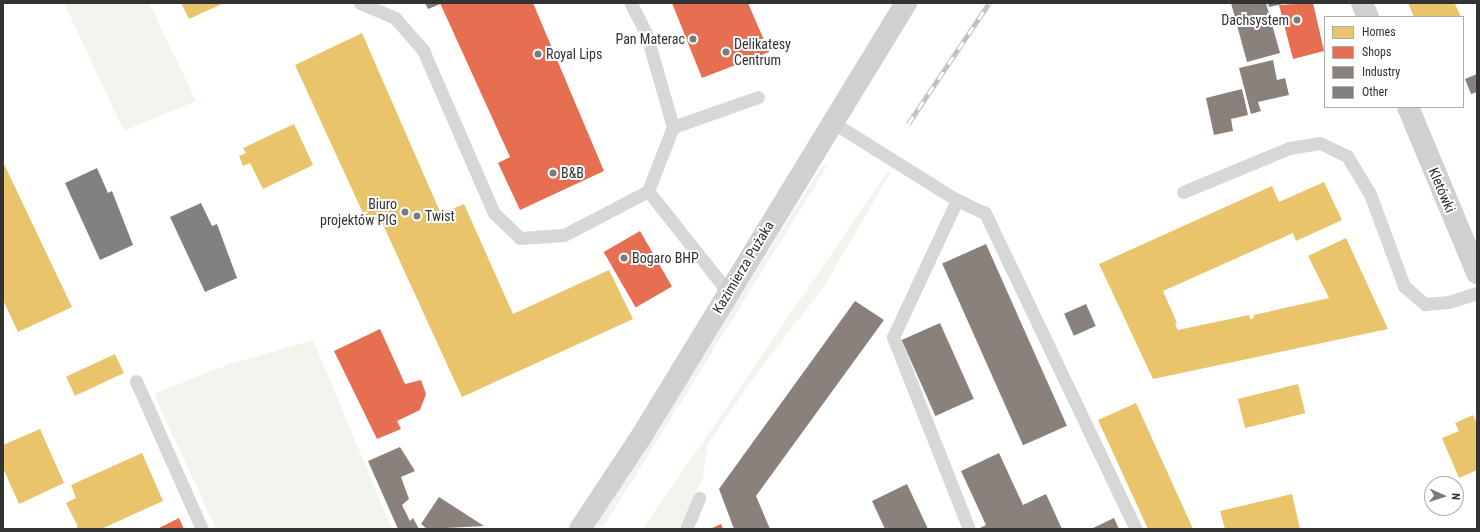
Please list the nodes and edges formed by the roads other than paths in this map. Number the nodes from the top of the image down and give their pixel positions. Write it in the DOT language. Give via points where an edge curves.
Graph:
graph roads {
  1 [pos="360,3"];
  2 [pos="631,3"];
  3 [pos="906,3"];
  4 [pos="1362,3"];
  5 [pos="1368,16"];
  6 [pos="758,97"];
  7 [pos="1408,108"];
  8 [pos="832,122"];
  9 [pos="673,127"];
  10 [pos="648,191"];
  11 [pos="1183,192"];
  12 [pos="957,200"];
  13 [pos="1477,273"];
  14 [pos="728,292"];
  15 [pos="1477,293"];
  16 [pos="136,381"];
  17 [pos="699,498"];
  18 [pos="202,529"];
  19 [pos="580,529"];
  20 [pos="686,529"];
  21 [pos="969,529"];
  22 [pos="1136,529"];
  1 -- 10 [label="lane" via="395,18 423,50 494,213 520,238 564,235"];
  2 -- 9 [label="lane" via="646,33"];
  3 -- 8 [label="street, Kazimierza Pużaka"];
  4 -- 5 [label="street"];
  6 -- 9 [label="lane"];
  7 -- 13 [label="street, Kletówki"];
  8 -- 12 [label="lane"];
  8 -- 14 [label="street, Kazimierza Pużaka"];
  9 -- 10 [label="lane"];
  10 -- 14 [label="lane"];
  11 -- 15 [label="lane" via="1289,148 1320,143 1347,156 1370,194 1404,286 1425,304 1449,302"];
  12 -- 21 [label="lane" via="892,337"];
  12 -- 22 [label="lane" via="985,213"];
  14 -- 19 [label="street, Kazimierza Pużaka" via="641,437"];
  16 -- 18 [label="lane"];
  17 -- 20 [label="lane"];
}
